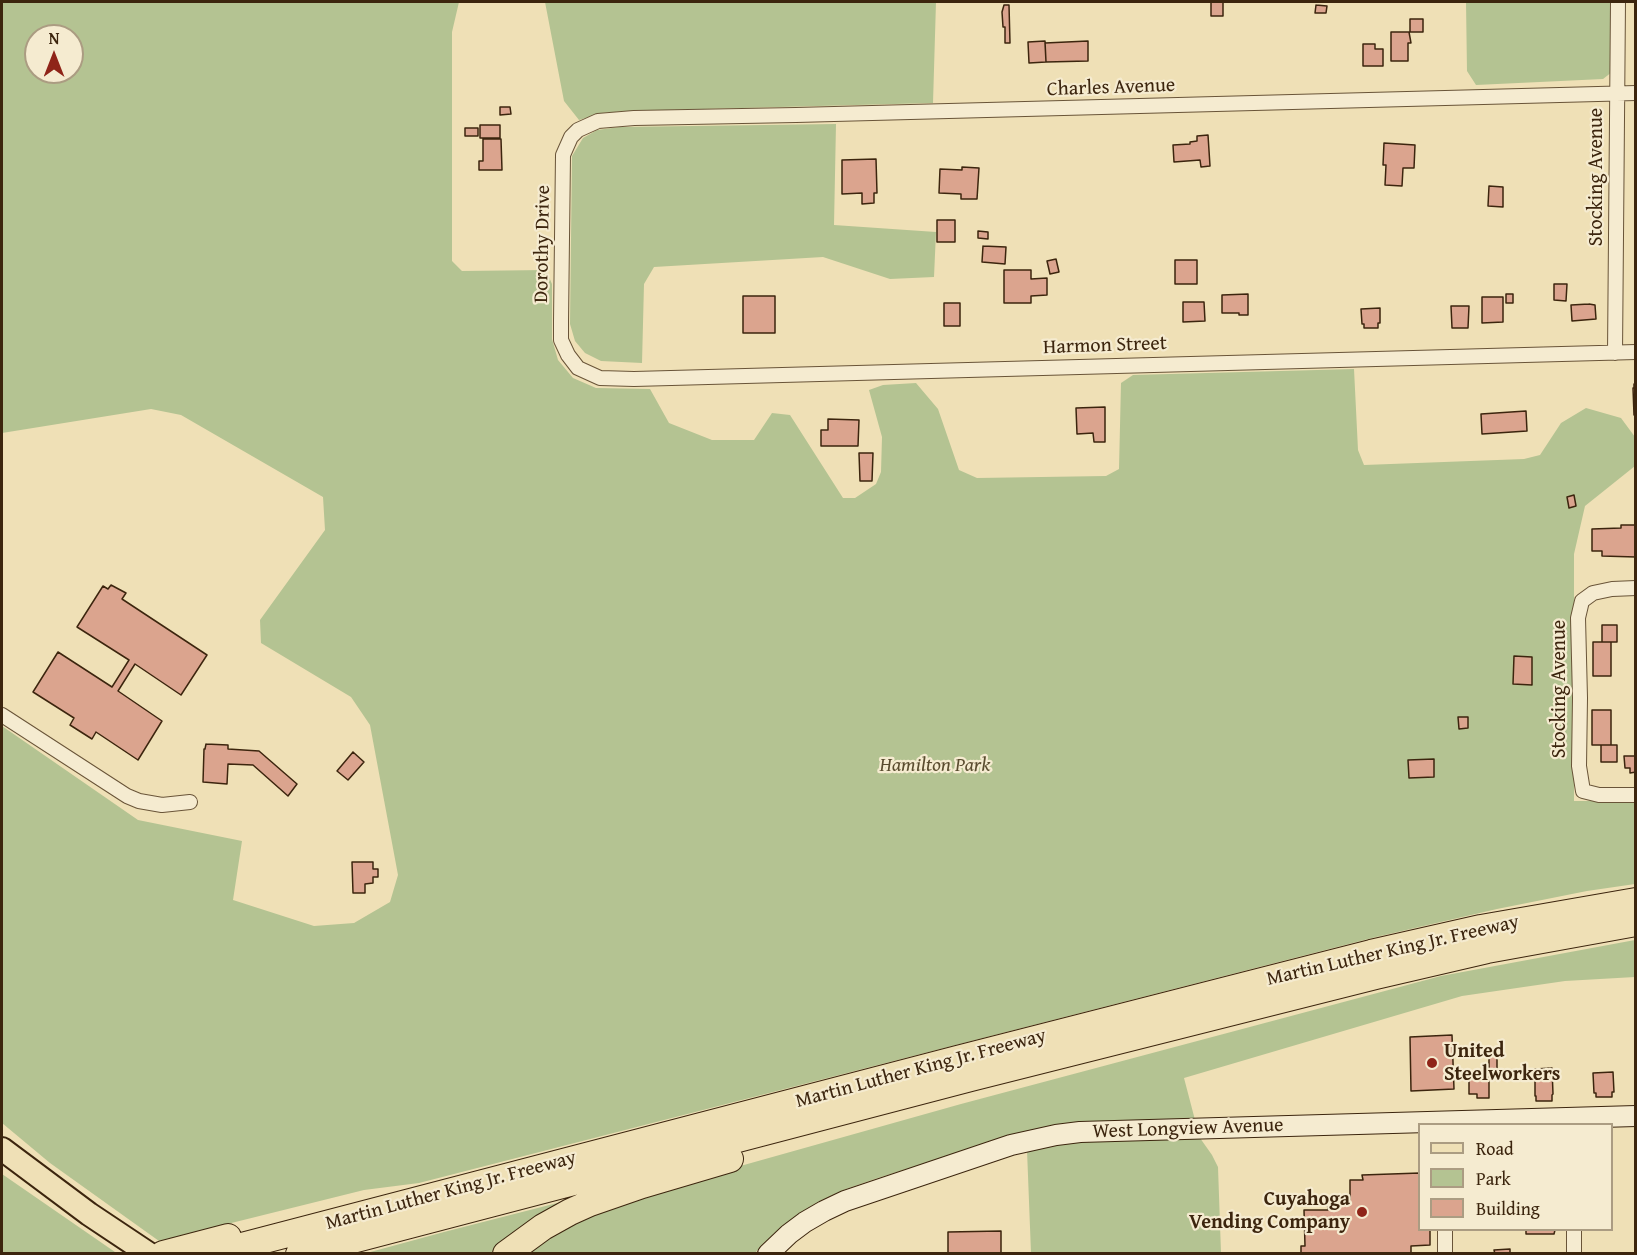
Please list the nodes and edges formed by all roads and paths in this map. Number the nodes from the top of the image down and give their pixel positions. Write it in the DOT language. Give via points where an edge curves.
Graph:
graph roads {
  1 [pos="1618,2"];
  2 [pos="1635,93"];
  3 [pos="1617,94"];
  4 [pos="587,125"];
  5 [pos="1635,352"];
  6 [pos="1615,353"];
  7 [pos="578,368"];
  8 [pos="1635,588"];
  9 [pos="2,714"];
  10 [pos="1635,795"];
  11 [pos="190,802"];
  12 [pos="1635,901"];
  13 [pos="1635,923"];
  14 [pos="1248,1008"];
  15 [pos="1635,1116"];
  16 [pos="1573,1121"];
  17 [pos="1444,1123"];
  18 [pos="1418,1124"];
  19 [pos="2,1149"];
  20 [pos="1445,1231"];
  21 [pos="1574,1231"];
  22 [pos="242,1240"];
  23 [pos="149,1254"];
  24 [pos="162,1254"];
  25 [pos="211,1254"];
  26 [pos="299,1254"];
  27 [pos="506,1254"];
  28 [pos="768,1254"];
  29 [pos="1445,1254"];
  30 [pos="1574,1254"];
  1 -- 3 [label="street, Stocking Avenue"];
  2 -- 3 [label="street, Charles Avenue"];
  3 -- 4 [label="street, Charles Avenue" via="634,118"];
  3 -- 6 [label="street, Stocking Avenue"];
  4 -- 7 [label="street, Dorothy Drive" via="571,137 563,155 561,340"];
  5 -- 6 [label="street, Harmon Street"];
  6 -- 7 [label="street, Harmon Street" via="634,379 600,378"];
  8 -- 10 [label="street, Stocking Avenue" via="1593,593 1582,601 1578,618 1579,766 1583,791"];
  9 -- 11 [label="street" via="127,796 162,805"];
  12 -- 22 [label="highway, Martin Luther King Jr. Freeway" via="1546,915 1371,953 416,1201"];
  13 -- 14 [label="highway, Martin Luther King Jr. Freeway" via="1487,950"];
  14 -- 26 [label="highway, Martin Luther King Jr. Freeway"];
  14 -- 27 [label="highway" via="1097,1059 642,1185 570,1212"];
  15 -- 16 [label="street, West Longview Avenue"];
  16 -- 17 [label="street, West Longview Avenue"];
  18 -- 28 [label="street, West Longview Avenue" via="1080,1132 1030,1139 845,1201 805,1222"];
  19 -- 23 [label="main road"];
  20 -- 29 [label="street"];
  21 -- 30 [label="street"];
  22 -- 24 [label="highway"];
  22 -- 25 [label="highway, Martin Luther King Jr. Freeway"];
}
